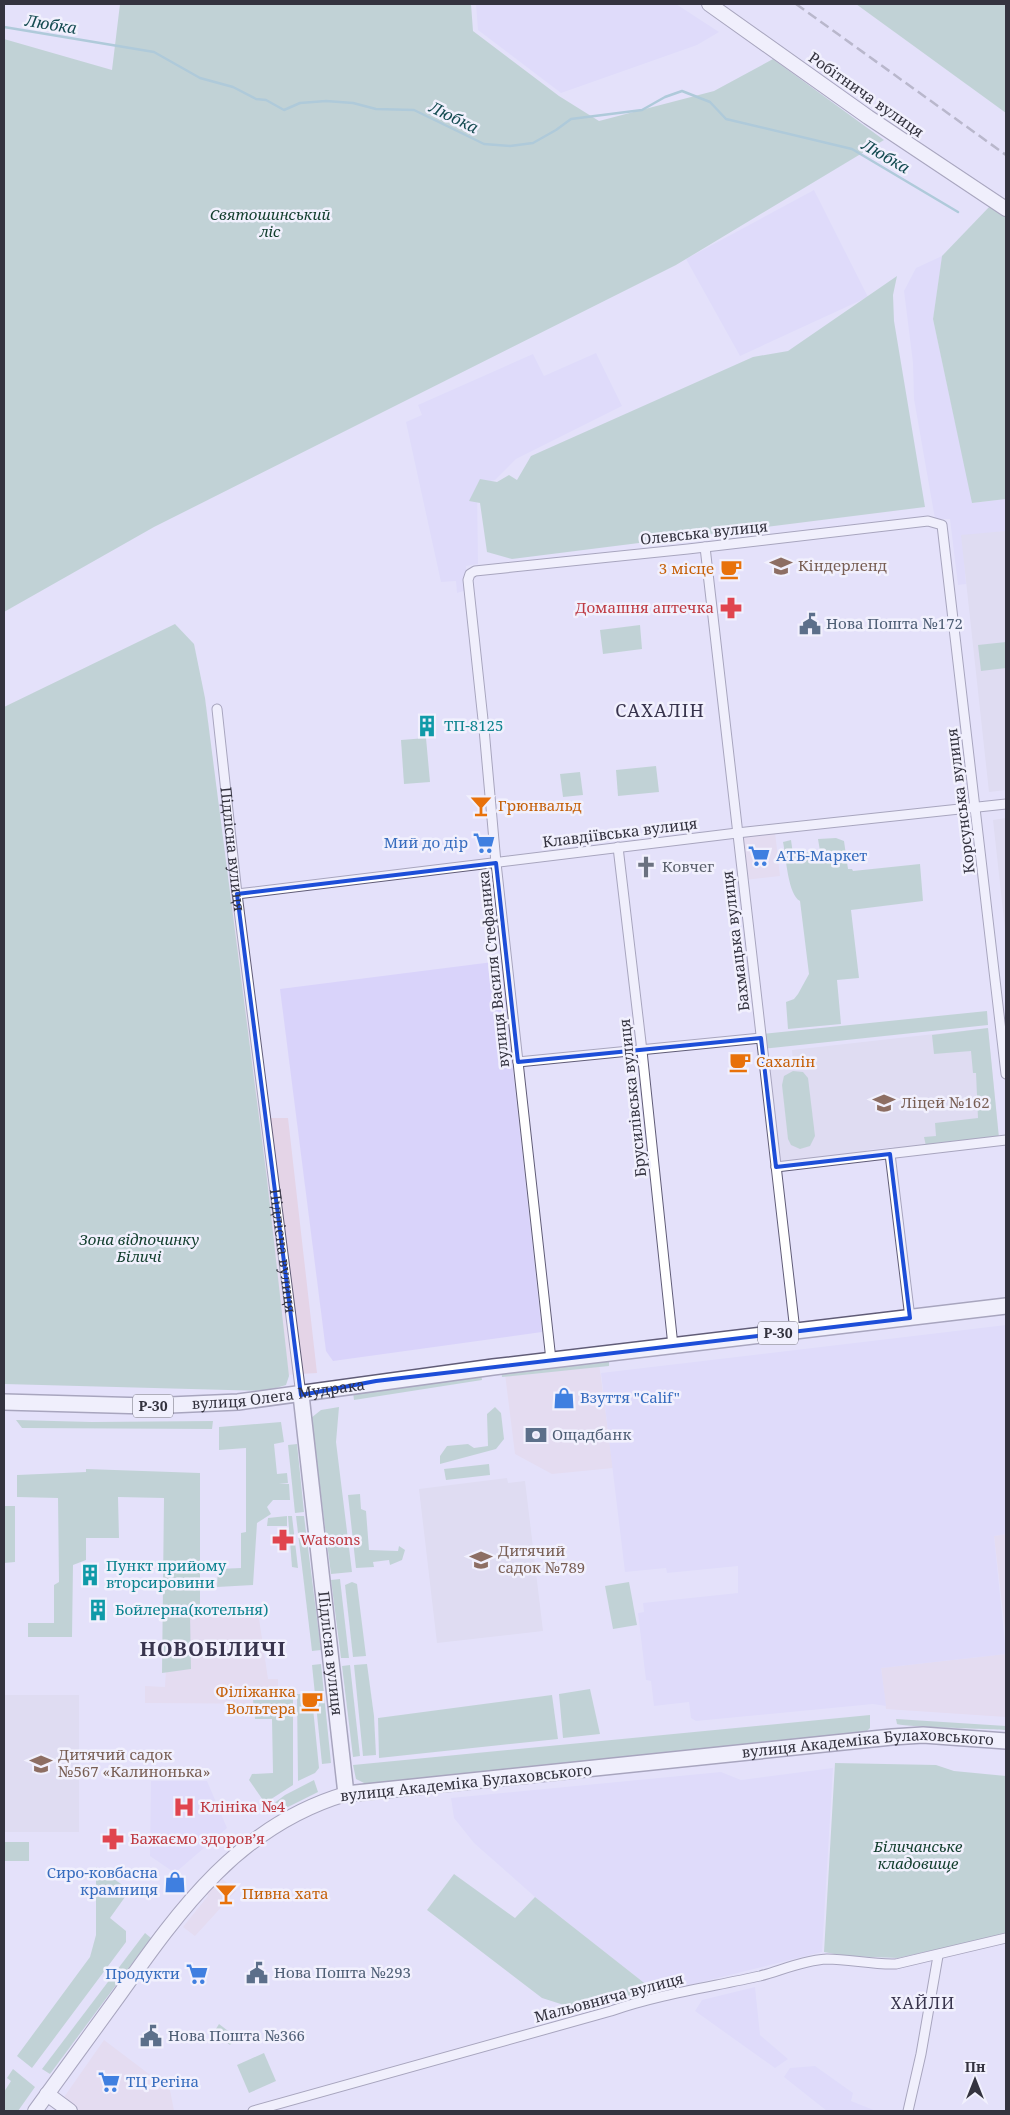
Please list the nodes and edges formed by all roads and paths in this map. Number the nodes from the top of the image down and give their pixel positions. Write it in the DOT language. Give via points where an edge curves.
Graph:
graph roads {
  1 [pos="709,4"];
  2 [pos="1006,209"];
  3 [pos="942,526"];
  4 [pos="704,548"];
  5 [pos="470,574"];
  6 [pos="217,709"];
  7 [pos="1006,804"];
  8 [pos="976,808"];
  9 [pos="737,832"];
  10 [pos="618,847"];
  11 [pos="496,863"];
  12 [pos="237,894"];
  13 [pos="1003,1006"];
  14 [pos="761,1038"];
  15 [pos="642,1051"];
  16 [pos="518,1062"];
  17 [pos="1006,1074"];
  18 [pos="1006,1140"];
  19 [pos="890,1154"];
  20 [pos="776,1167"];
  21 [pos="1006,1306"];
  22 [pos="910,1318"];
  23 [pos="795,1331"];
  24 [pos="673,1346"];
  25 [pos="551,1360"];
  26 [pos="301,1395"];
  27 [pos="4,1402"];
  28 [pos="1006,1741"];
  29 [pos="346,1794"];
  30 [pos="1006,1938"];
  31 [pos="938,1956"];
  32 [pos="47,2094"];
  33 [pos="35,2111"];
  34 [pos="70,2111"];
  35 [pos="253,2111"];
  36 [pos="908,2111"];
  1 -- 2 [label="street, Робітнича вулиця" via="868,117"];
  3 -- 4 [label="street, Олевська вулиця" via="928,521"];
  3 -- 8 [label="street, Корсунська вулиця"];
  4 -- 5 [label="street, Олевська вулиця"];
  4 -- 9 [label="street, Бахмацька вулиця"];
  5 -- 11 [label="street, вулиця Василя Стефаника" via="468,580"];
  6 -- 12 [label="street, Підлісна вулиця"];
  7 -- 8 [label="street, Клавдіївська вулиця"];
  8 -- 9 [label="street, Клавдіївська вулиця"];
  8 -- 13 [label="street, Корсунська вулиця"];
  9 -- 10 [label="street, Клавдіївська вулиця"];
  9 -- 14 [label="street, Бахмацька вулиця"];
  10 -- 11 [label="street, Клавдіївська вулиця"];
  10 -- 15 [label="street, Брусилівська вулиця"];
  11 -- 12 [label="street, Клавдіївська вулиця"];
  11 -- 16 [label="street, вулиця Василя Стефаника"];
  12 -- 26 [label="street, Підлісна вулиця"];
  13 -- 17 [label="street, Корсунська вулиця"];
  14 -- 15 [label="street"];
  14 -- 20 [label="street, Бахмацька вулиця"];
  15 -- 16 [label="street"];
  15 -- 24 [label="street, Брусилівська вулиця"];
  16 -- 25 [label="street, вулиця Василя Стефаника"];
  18 -- 19 [label="street"];
  19 -- 20 [label="street"];
  19 -- 22 [label="street"];
  20 -- 23 [label="street, Бахмацька вулиця"];
  21 -- 22 [label="main road, Р-30"];
  22 -- 23 [label="main road, Р-30"];
  23 -- 24 [label="main road, Р-30"];
  24 -- 25 [label="main road, Р-30"];
  25 -- 26 [label="main road, вулиця Олега Мудрака / Р-30" via="376,1381"];
  26 -- 27 [label="main road, вулиця Олега Мудрака / Р-30" via="147,1406"];
  26 -- 29 [label="main road, Підлісна вулиця"];
  28 -- 29 [label="main road, вулиця Академіка Булаховського" via="892,1736"];
  29 -- 32 [label="street, вулиця Академіка Булаховського" via="309,1807 274,1827 217,1870 159,1938"];
  30 -- 31 [label="street, Мальовнича вулиця"];
  31 -- 35 [label="street, Мальовнича вулиця" via="881,1965 826,1959 811,1961 639,2001"];
  31 -- 36 [label="street" via="922,2054"];
  32 -- 33 [label="street, вулиця Академіка Булаховського"];
  32 -- 34 [label="street"];
}
